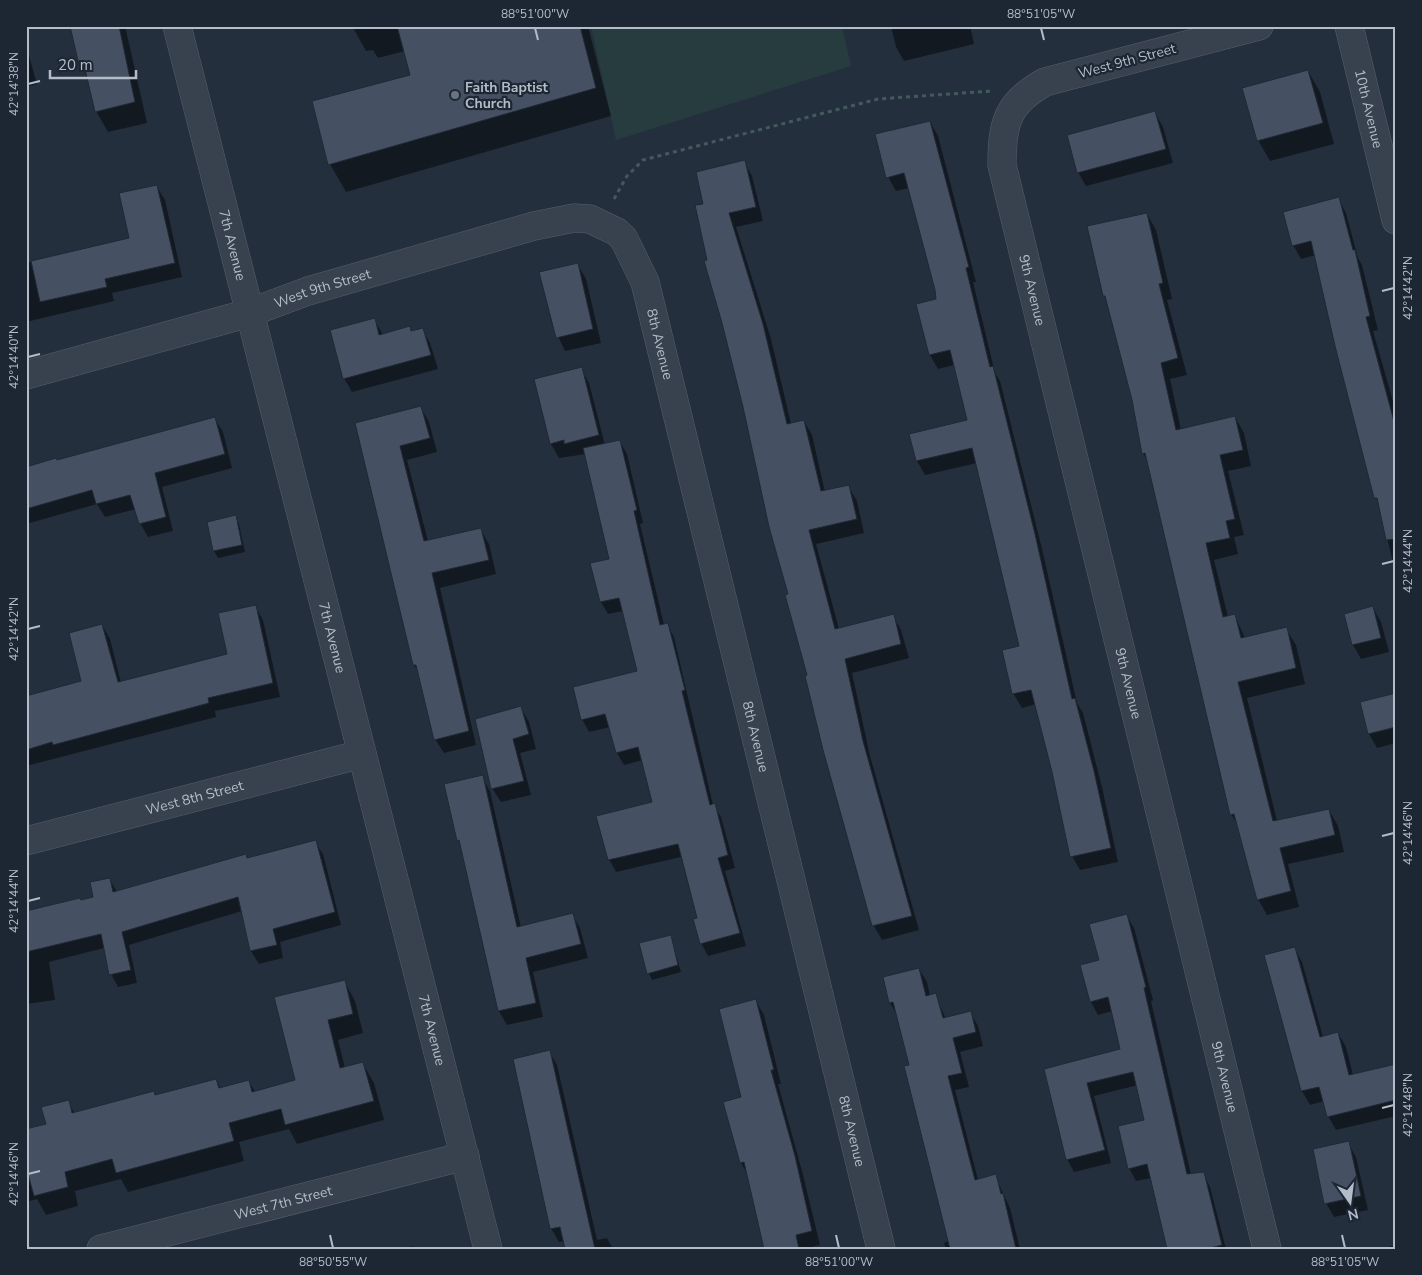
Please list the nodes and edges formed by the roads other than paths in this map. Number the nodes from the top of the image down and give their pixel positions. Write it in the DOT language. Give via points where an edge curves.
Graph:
graph roads {
  1 [pos="177,26"];
  2 [pos="1259,26"];
  3 [pos="1349,26"];
  4 [pos="1008,117"];
  5 [pos="1396,220"];
  6 [pos="608,228"];
  7 [pos="249,313"];
  8 [pos="26,375"];
  9 [pos="362,754"];
  10 [pos="26,841"];
  11 [pos="465,1156"];
  12 [pos="101,1249"];
  13 [pos="488,1249"];
  14 [pos="881,1249"];
  15 [pos="1267,1249"];
  1 -- 7 [label="street, 7th Avenue"];
  2 -- 4 [label="street, West 9th Street" via="1045,82 1026,92"];
  3 -- 5 [label="street, 10th Avenue"];
  4 -- 15 [label="street, 9th Avenue" via="1002,136 1002,165"];
  6 -- 7 [label="street, West 9th Street" via="590,219 574,218 534,226 308,292"];
  6 -- 14 [label="street, 8th Avenue" via="624,239 645,282"];
  7 -- 8 [label="street, West 9th Street"];
  7 -- 9 [label="street, 7th Avenue"];
  9 -- 10 [label="street, West 8th Street"];
  9 -- 11 [label="street, 7th Avenue"];
  11 -- 12 [label="street, West 7th Street"];
  11 -- 13 [label="street, 7th Avenue"];
}
